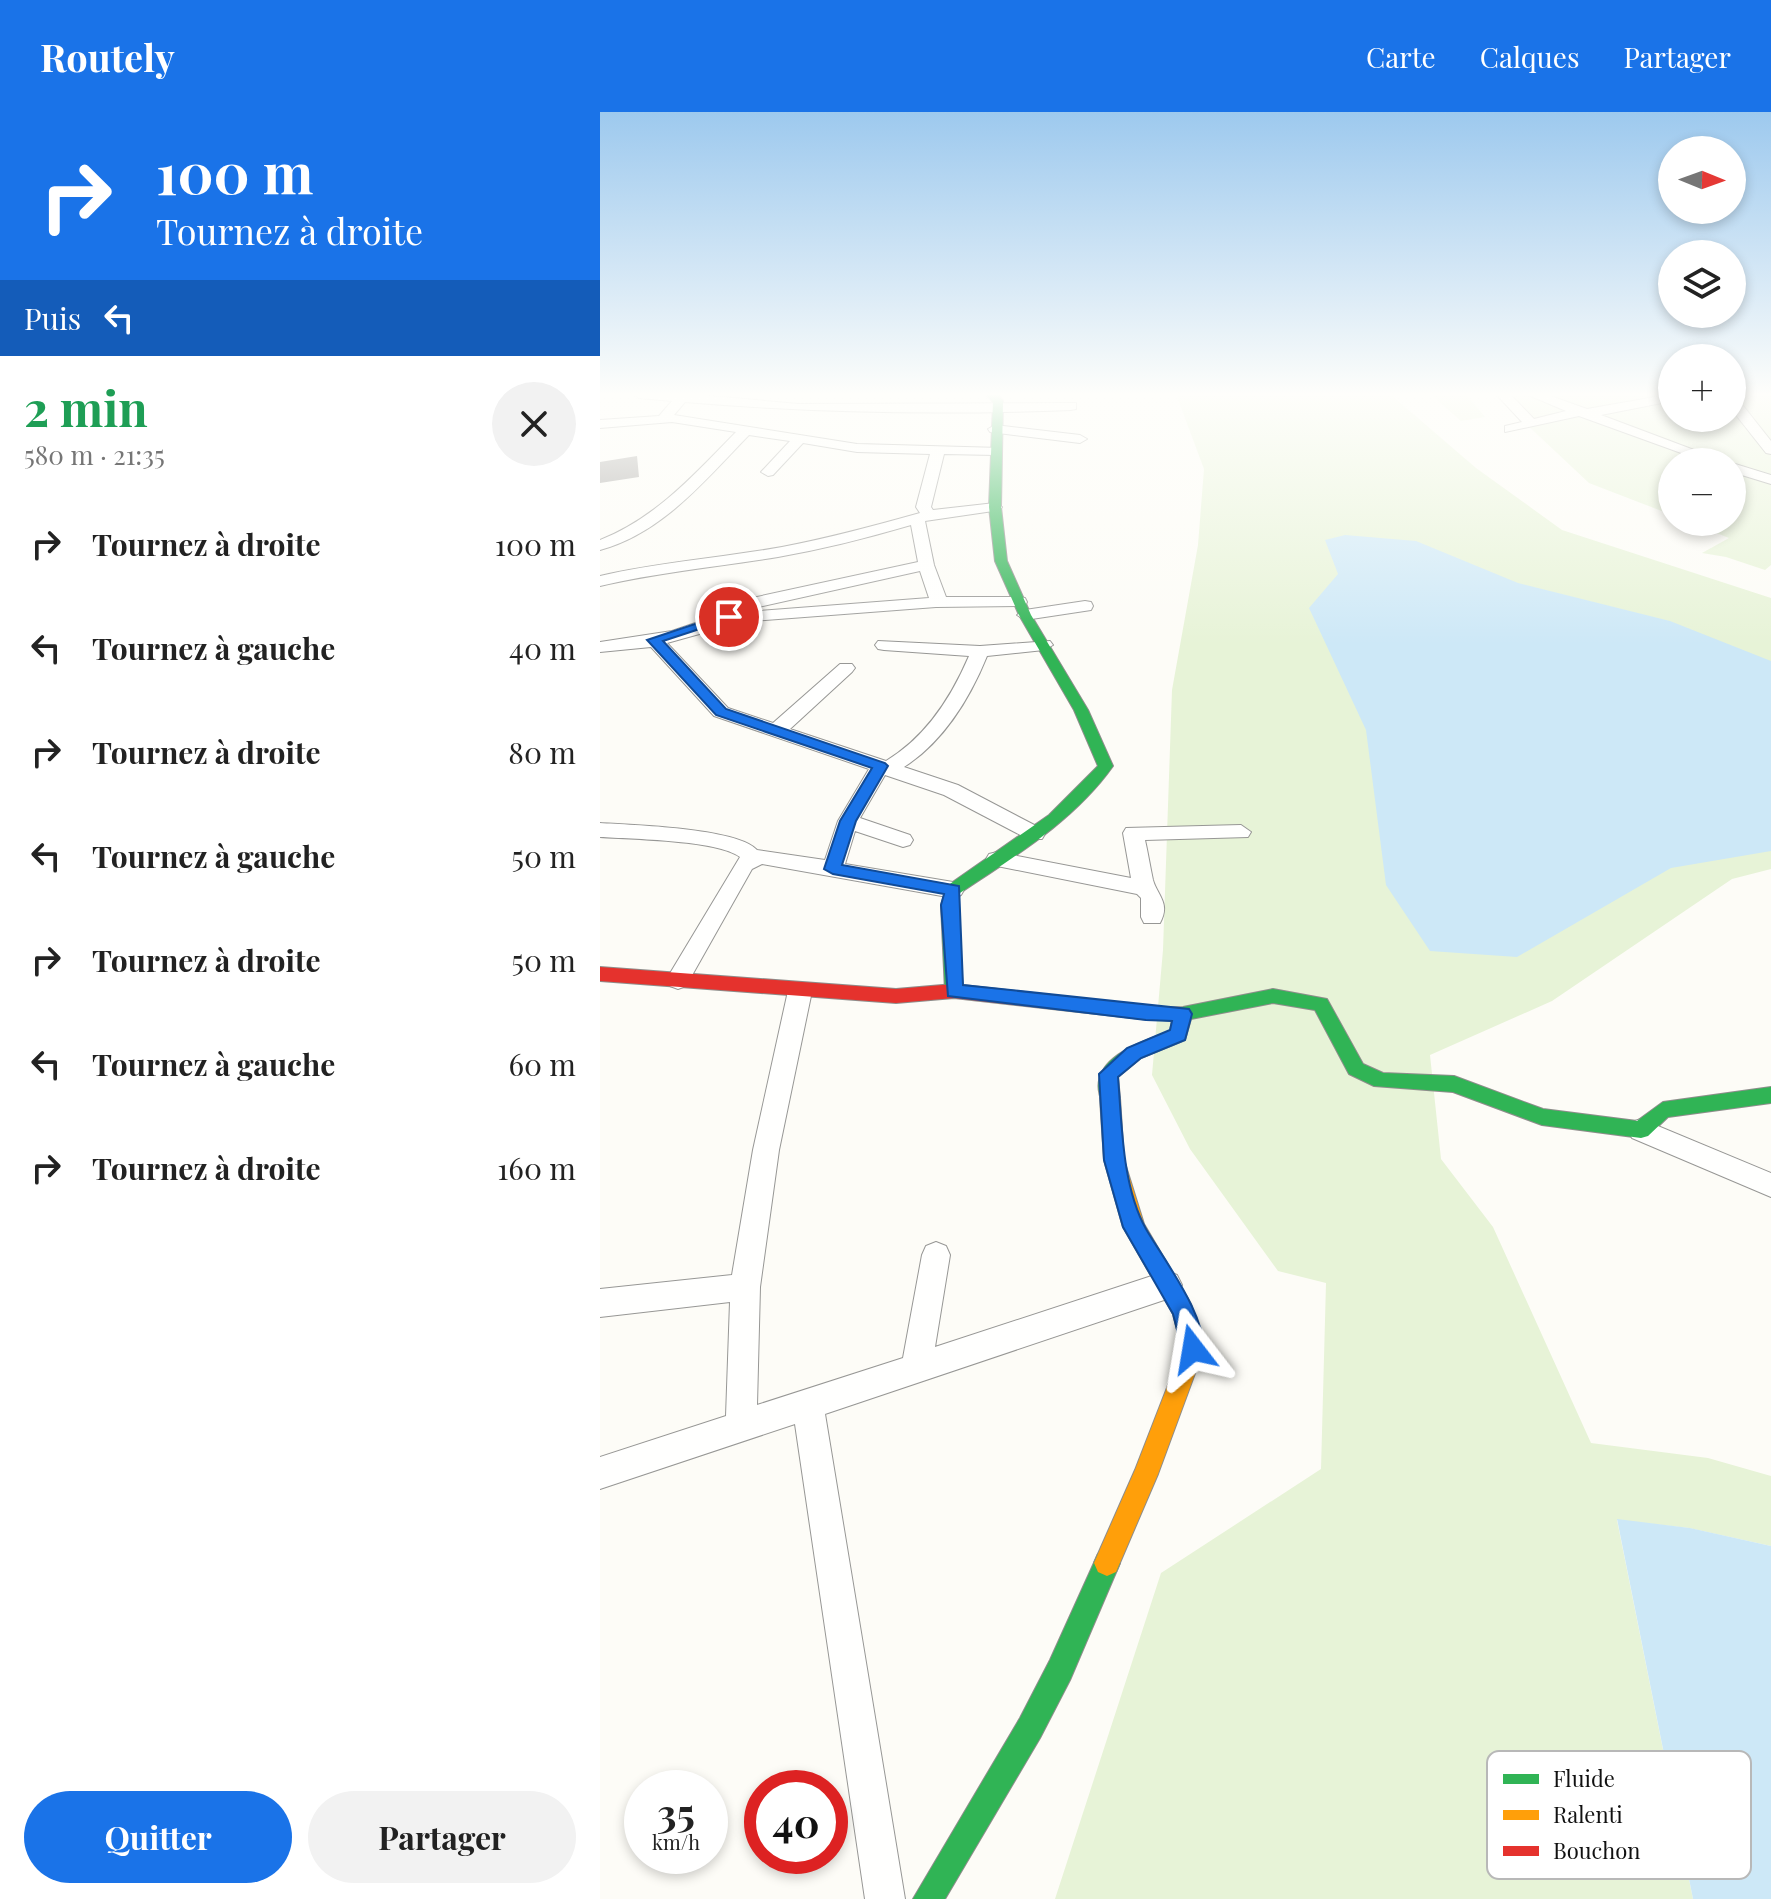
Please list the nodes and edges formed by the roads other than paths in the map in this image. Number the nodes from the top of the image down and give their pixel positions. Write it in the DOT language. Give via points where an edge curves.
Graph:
graph roads {
  1 [pos="699,477"];
  2 [pos="931,477"];
  3 [pos="996,477"];
  4 [pos="995,507"];
  5 [pos="923,518"];
  6 [pos="600,545"];
  7 [pos="926,565"];
  8 [pos="648,570"];
  9 [pos="600,581"];
  10 [pos="655,587"];
  11 [pos="936,602"];
  12 [pos="1085,606"];
  13 [pos="1022,609"];
  14 [pos="729,617"];
  15 [pos="654,640"];
  16 [pos="884,645"];
  17 [pos="1044,645"];
  18 [pos="600,647"];
  19 [pos="980,651"];
  20 [pos="846,668"];
  21 [pos="776,731"];
  22 [pos="884,767"];
  23 [pos="848,821"];
  24 [pos="600,830"];
  25 [pos="1241,832"];
  26 [pos="1035,834"];
  27 [pos="903,840"];
  28 [pos="752,858"];
  29 [pos="997,859"];
  30 [pos="833,869"];
  31 [pos="1144,888"];
  32 [pos="953,890"];
  33 [pos="1152,917"];
  34 [pos="600,974"];
  35 [pos="678,980"];
  36 [pos="800,991"];
  37 [pos="954,991"];
  38 [pos="1183,1014"];
  39 [pos="1771,1095"];
  40 [pos="1641,1130"];
  41 [pos="1771,1185"];
  42 [pos="936,1255"];
  43 [pos="1167,1285"];
  44 [pos="745,1287"];
  45 [pos="600,1303"];
  46 [pos="916,1368"];
  47 [pos="808,1404"];
  48 [pos="741,1426"];
  49 [pos="600,1473"];
  50 [pos="885,1899"];
  51 [pos="928,1899"];
  1 -- 6 [label="street" via="630,542"];
  2 -- 5 [label="street"];
  3 -- 4 [label="street"];
  4 -- 5 [label="street"];
  4 -- 13 [label="street" via="997,550"];
  5 -- 7 [label="street"];
  5 -- 8 [label="street" via="840,540 720,561 716,547 640,558"];
  7 -- 11 [label="street" via="938,594"];
  7 -- 14 [label="street" via="749,604"];
  8 -- 9 [label="street"];
  8 -- 10 [label="street"];
  11 -- 13 [label="street"];
  11 -- 14 [label="street"];
  12 -- 13 [label="street"];
  13 -- 17 [label="street"];
  14 -- 15 [label="street"];
  15 -- 18 [label="street"];
  15 -- 21 [label="street" via="721,712"];
  16 -- 19 [label="street"];
  17 -- 19 [label="street"];
  17 -- 26 [label="street" via="1106,766 1091,786"];
  19 -- 22 [label="street" via="967,682 928,735 907,757"];
  20 -- 21 [label="street"];
  21 -- 22 [label="street"];
  22 -- 23 [label="street"];
  22 -- 26 [label="street" via="951,790"];
  23 -- 27 [label="street"];
  23 -- 30 [label="street"];
  24 -- 28 [label="street" via="743,848"];
  25 -- 31 [label="street" via="1133,833"];
  26 -- 29 [label="street"];
  28 -- 30 [label="street"];
  28 -- 35 [label="street"];
  29 -- 31 [label="street"];
  29 -- 32 [label="street"];
  30 -- 32 [label="street"];
  31 -- 33 [label="street" via="1152,896"];
  32 -- 37 [label="street" via="949,905"];
  34 -- 35 [label="street"];
  35 -- 36 [label="street"];
  36 -- 37 [label="street" via="896,996"];
  36 -- 44 [label="street" via="766,1150"];
  37 -- 38 [label="street"];
  38 -- 40 [label="street" via="1273,996 1321,1004 1356,1069 1381,1081 1454,1084 1542,1117"];
  38 -- 43 [label="street" via="1178,1035 1134,1053 1108,1074 1114,1160 1134,1227"];
  39 -- 40 [label="street" via="1663,1110"];
  40 -- 41 [label="street"];
  42 -- 46 [label="street"];
  43 -- 46 [label="street"];
  43 -- 51 [label="street" via="1183,1311 1193,1349 1146,1474 1060,1670"];
  44 -- 45 [label="street"];
  44 -- 48 [label="street"];
  46 -- 47 [label="street"];
  47 -- 48 [label="street"];
  47 -- 50 [label="street"];
  48 -- 49 [label="street"];
}
